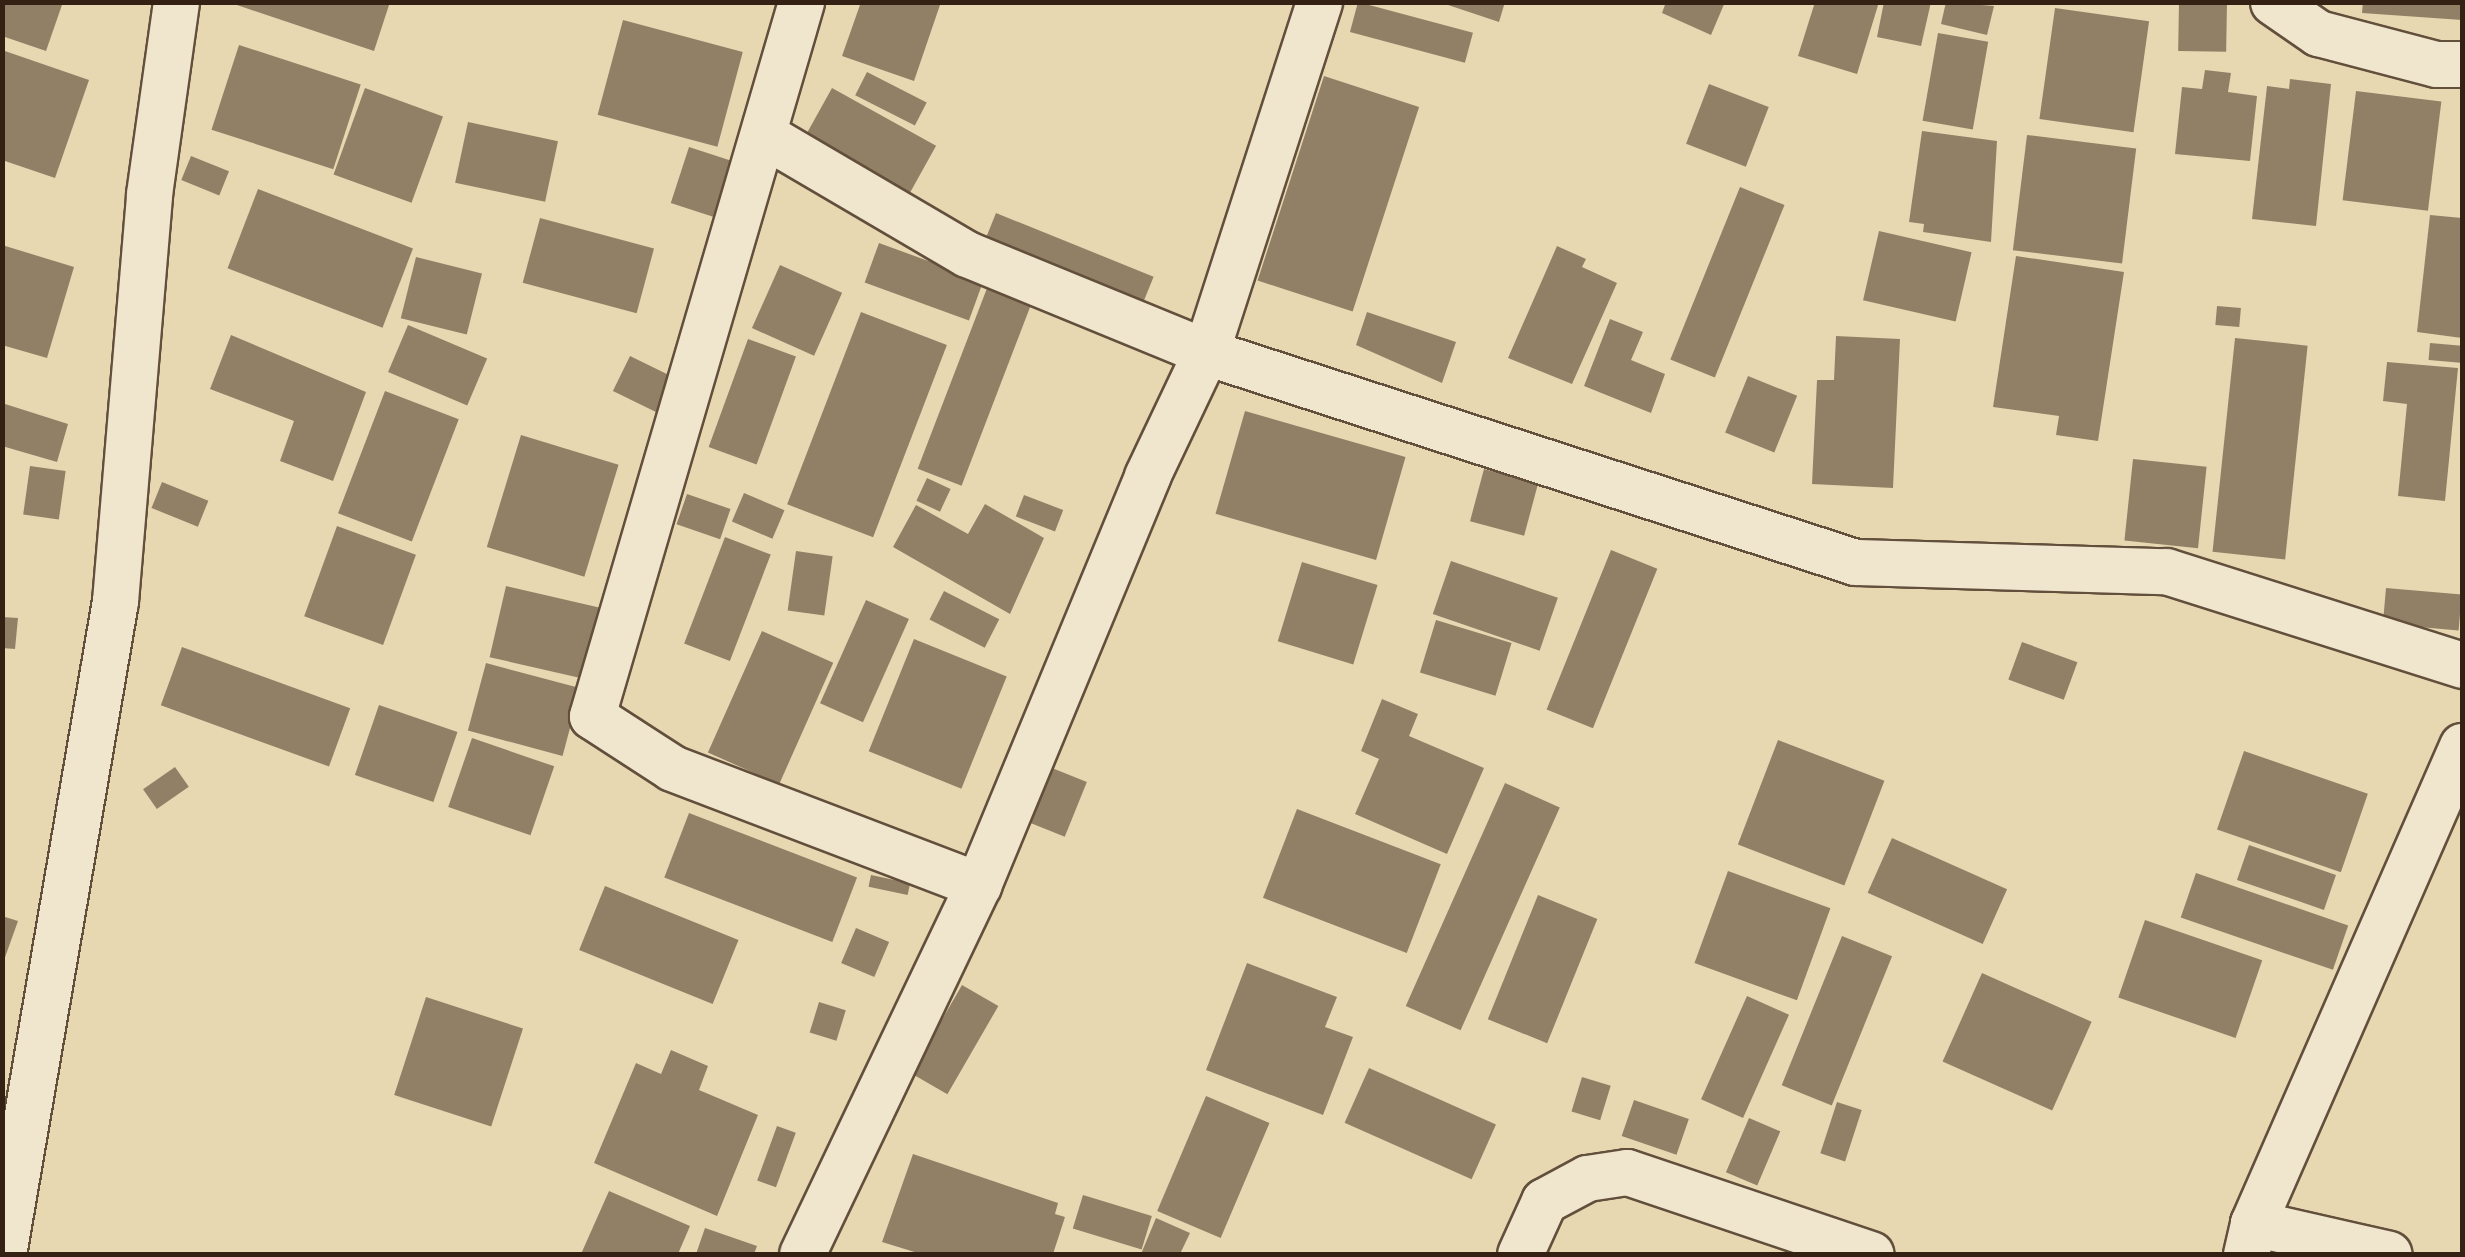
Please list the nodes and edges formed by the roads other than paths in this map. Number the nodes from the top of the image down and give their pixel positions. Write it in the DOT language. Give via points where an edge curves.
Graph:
graph roads {
  1 [pos="176,2"];
  2 [pos="800,2"];
  3 [pos="1319,2"];
  4 [pos="2272,2"];
  5 [pos="2462,64"];
  6 [pos="764,134"];
  7 [pos="1206,352"];
  8 [pos="2462,665"];
  9 [pos="2462,746"];
  10 [pos="978,885"];
  11 [pos="2250,1239"];
  12 [pos="3,1254"];
  13 [pos="802,1254"];
  14 [pos="1520,1254"];
  15 [pos="1872,1254"];
  16 [pos="2390,1254"];
  1 -- 12 [label="street" via="150,194 116,602"];
  2 -- 6 [label="street"];
  3 -- 7 [label="street"];
  4 -- 5 [label="street" via="2318,33 2436,64"];
  6 -- 7 [label="street" via="967,254"];
  6 -- 10 [label="street" via="592,716 672,768"];
  7 -- 8 [label="street" via="1854,562 2166,572"];
  7 -- 10 [label="street" via="1147,476"];
  9 -- 11 [label="street"];
  10 -- 13 [label="street"];
  11 -- 16 [label="street"];
  14 -- 15 [label="street" via="1544,1201 1587,1178 1627,1172"];
}
